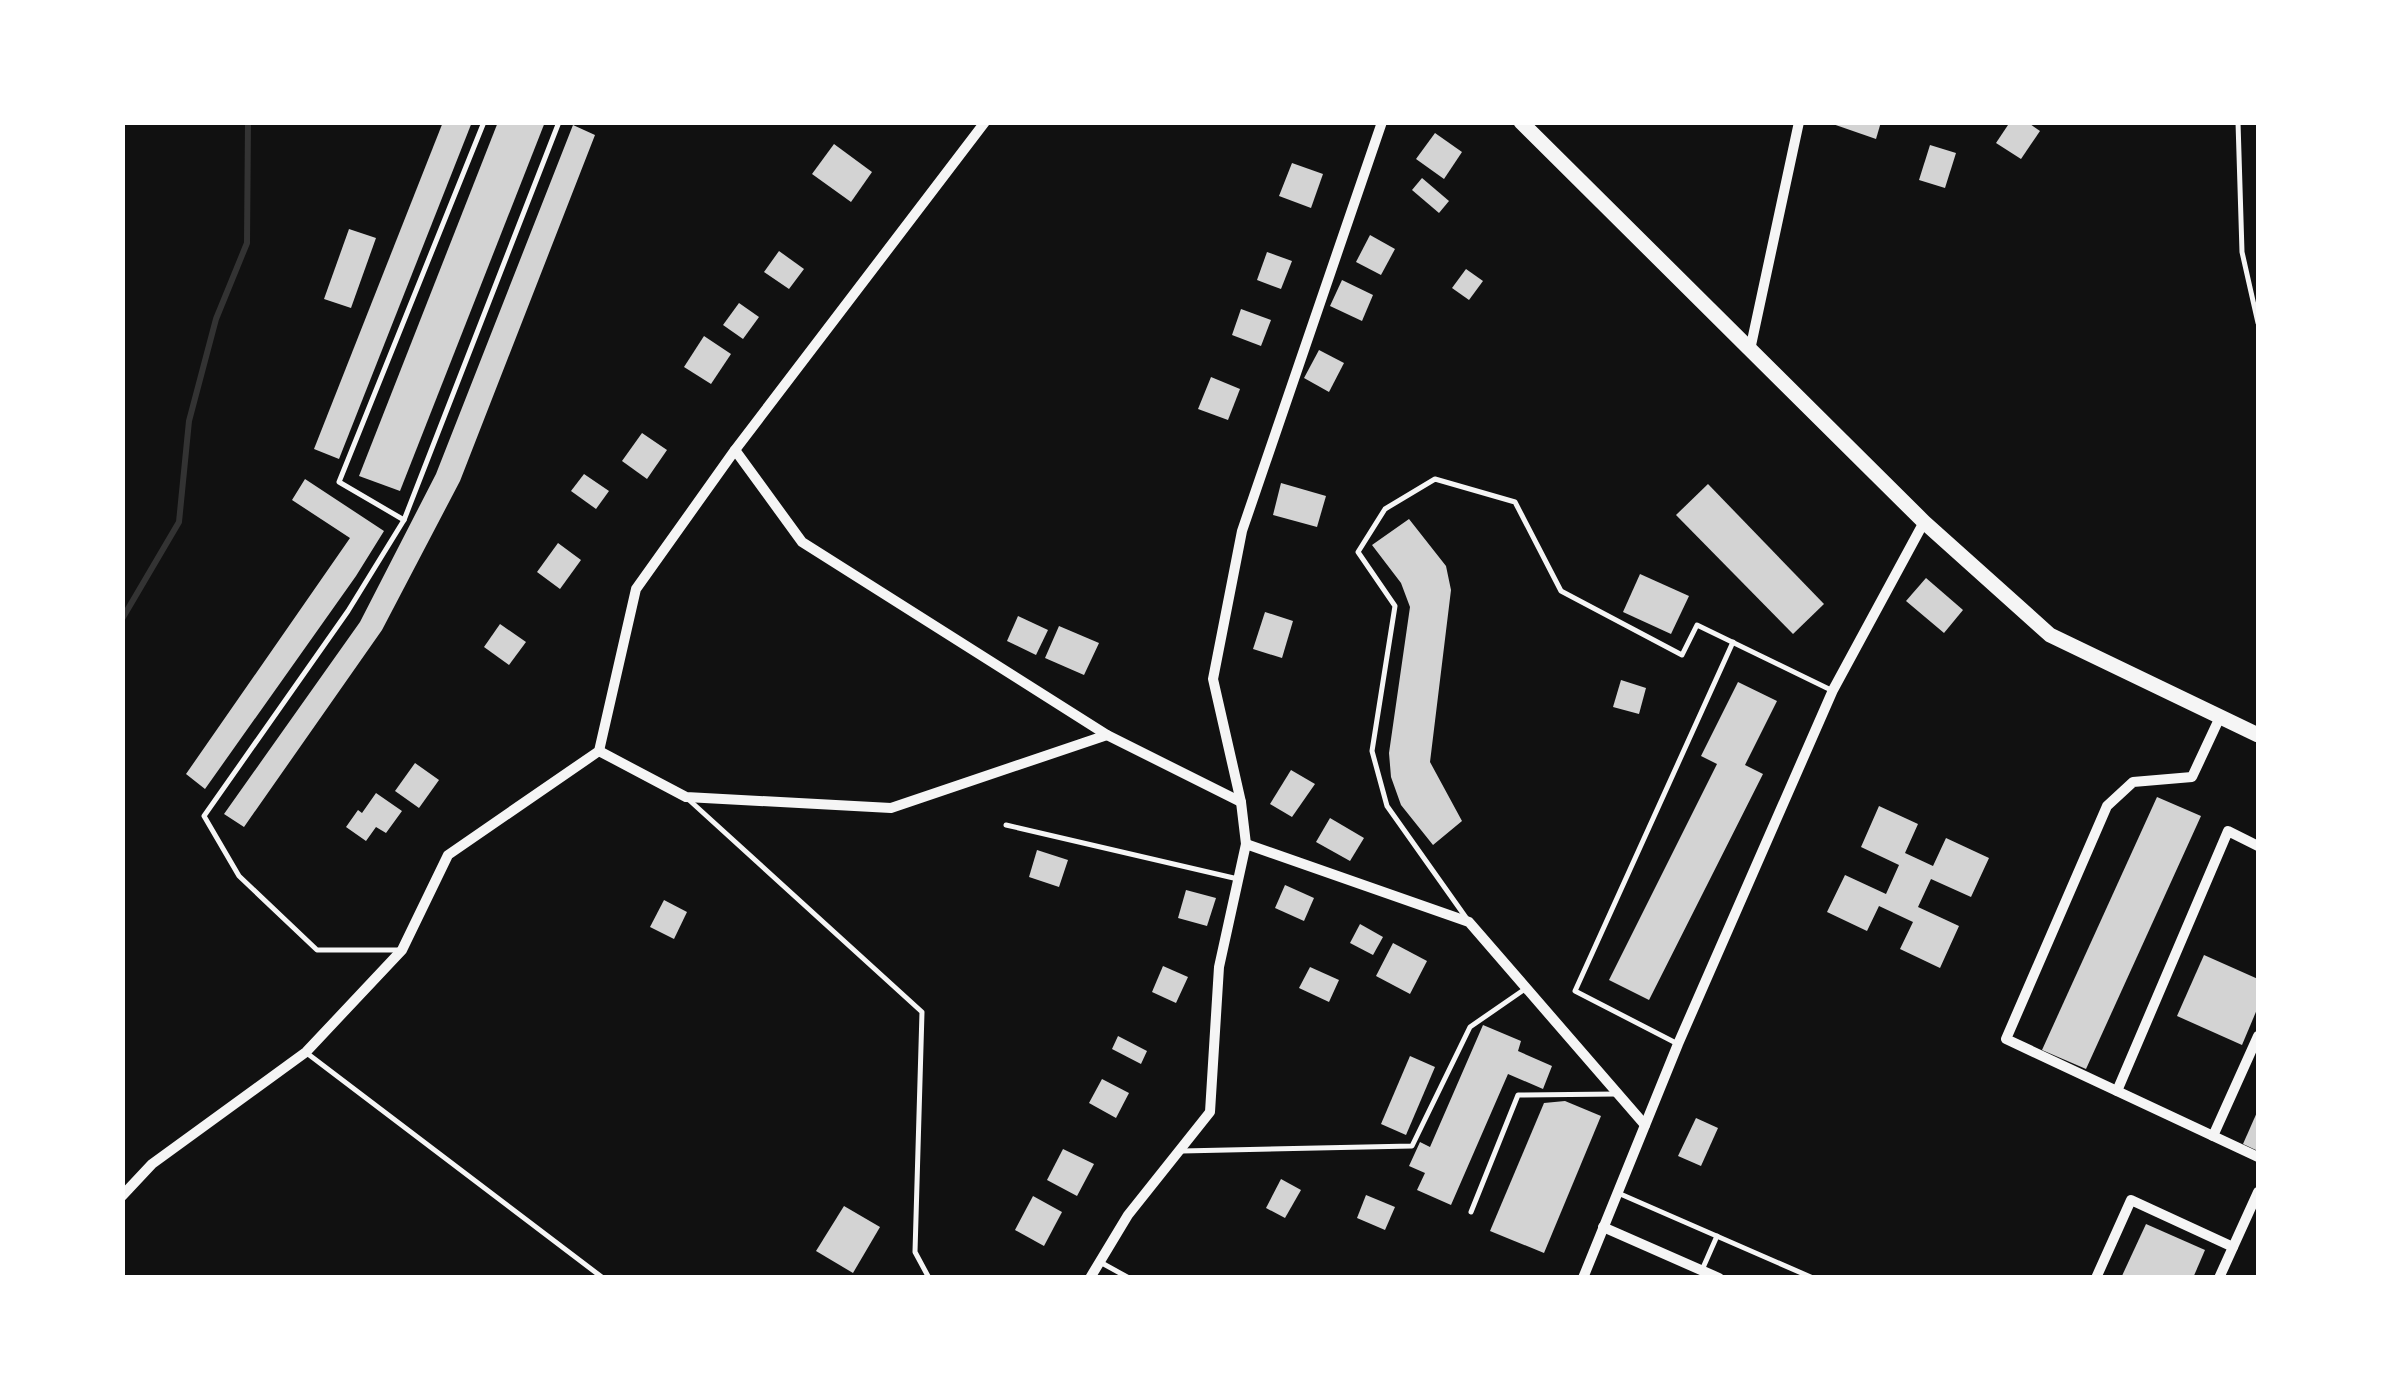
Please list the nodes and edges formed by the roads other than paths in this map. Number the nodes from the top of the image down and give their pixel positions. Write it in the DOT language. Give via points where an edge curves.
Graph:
graph roads {
  1 [pos="484,122"];
  2 [pos="559,122"];
  3 [pos="986,122"];
  4 [pos="1382,122"];
  5 [pos="1521,122"];
  6 [pos="1799,122"];
  7 [pos="2238,122"];
  8 [pos="2258,323"];
  9 [pos="1750,350"];
  10 [pos="735,450"];
  11 [pos="404,520"];
  12 [pos="1924,522"];
  13 [pos="1734,642"];
  14 [pos="1833,690"];
  15 [pos="2220,717"];
  16 [pos="1107,735"];
  17 [pos="2258,735"];
  18 [pos="599,751"];
  19 [pos="686,797"];
  20 [pos="1241,802"];
  21 [pos="1006,824"];
  22 [pos="1246,844"];
  23 [pos="2258,846"];
  24 [pos="1238,878"];
  25 [pos="1469,922"];
  26 [pos="402,950"];
  27 [pos="1526,988"];
  28 [pos="2258,1036"];
  29 [pos="1678,1044"];
  30 [pos="306,1052"];
  31 [pos="2116,1091"];
  32 [pos="1619,1094"];
  33 [pos="1646,1125"];
  34 [pos="2214,1136"];
  35 [pos="1179,1151"];
  36 [pos="2258,1156"];
  37 [pos="2258,1192"];
  38 [pos="1618,1193"];
  39 [pos="122,1196"];
  40 [pos="1471,1212"];
  41 [pos="1604,1228"];
  42 [pos="1717,1236"];
  43 [pos="2233,1247"];
  44 [pos="1100,1262"];
  45 [pos="1702,1270"];
  46 [pos="604,1278"];
  47 [pos="928,1278"];
  48 [pos="1090,1278"];
  49 [pos="1129,1278"];
  50 [pos="1583,1278"];
  51 [pos="1719,1278"];
  52 [pos="1813,1278"];
  53 [pos="2096,1278"];
  54 [pos="2219,1278"];
  1 -- 11 [label="lane" via="339,482"];
  2 -- 11 [label="lane"];
  3 -- 10 [label="street"];
  4 -- 20 [label="street" via="1242,532 1213,679"];
  5 -- 9 [label="main road"];
  6 -- 9 [label="street"];
  7 -- 8 [label="lane" via="2242,252"];
  9 -- 12 [label="main road"];
  10 -- 16 [label="street" via="802,542"];
  10 -- 18 [label="street" via="636,590"];
  11 -- 26 [label="lane" via="204,816 239,876 317,950"];
  12 -- 14 [label="street"];
  12 -- 15 [label="main road" via="2050,635"];
  13 -- 14 [label="lane"];
  13 -- 25 [label="lane" via="1697,625 1682,655 1561,590 1515,502 1435,479 1385,509 1358,552 1394,606 1372,751 1388,806"];
  13 -- 29 [label="lane" via="1574,991"];
  14 -- 29 [label="street"];
  15 -- 17 [label="main road"];
  15 -- 31 [label="street" via="2192,777 2133,782 2107,806 2006,1039"];
  16 -- 19 [label="street" via="892,808"];
  16 -- 20 [label="street"];
  18 -- 19 [label="street"];
  18 -- 26 [label="street" via="448,855"];
  19 -- 47 [label="lane" via="922,1012 915,1252"];
  20 -- 22 [label="street"];
  21 -- 24 [label="lane"];
  22 -- 24 [label="street"];
  22 -- 25 [label="street"];
  23 -- 31 [label="street" via="2228,831"];
  24 -- 35 [label="street" via="1219,967 1210,1112"];
  25 -- 27 [label="street"];
  26 -- 30 [label="street"];
  27 -- 32 [label="street"];
  27 -- 35 [label="lane" via="1470,1027 1412,1146"];
  28 -- 34 [label="street"];
  29 -- 33 [label="street"];
  30 -- 39 [label="street" via="152,1164"];
  30 -- 46 [label="lane"];
  31 -- 34 [label="street"];
  32 -- 33 [label="street"];
  32 -- 40 [label="lane" via="1518,1096"];
  33 -- 38 [label="street"];
  34 -- 36 [label="street"];
  35 -- 44 [label="street"];
  37 -- 43 [label="street"];
  38 -- 41 [label="street"];
  38 -- 42 [label="lane"];
  41 -- 45 [label="street"];
  41 -- 50 [label="street"];
  42 -- 45 [label="lane"];
  42 -- 52 [label="lane"];
  43 -- 53 [label="street" via="2131,1200"];
  43 -- 54 [label="street"];
  44 -- 48 [label="street"];
  44 -- 49 [label="lane"];
  45 -- 51 [label="street"];
}
